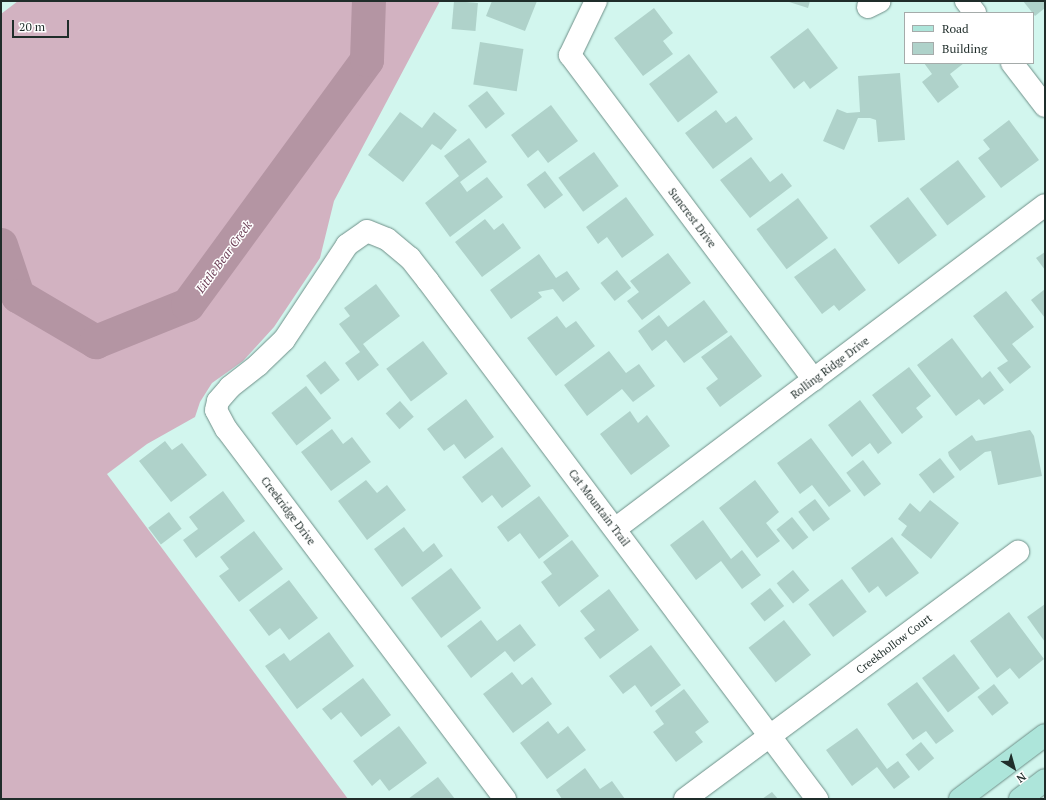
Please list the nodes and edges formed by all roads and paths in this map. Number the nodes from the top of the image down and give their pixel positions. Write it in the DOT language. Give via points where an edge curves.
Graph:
graph roads {
  1 [pos="596,1"];
  2 [pos="966,1"];
  3 [pos="974,12"];
  4 [pos="1013,64"];
  5 [pos="1045,106"];
  6 [pos="1045,205"];
  7 [pos="367,232"];
  8 [pos="814,380"];
  9 [pos="615,529"];
  10 [pos="1018,552"];
  11 [pos="1045,735"];
  12 [pos="770,736"];
  13 [pos="1045,780"];
  14 [pos="505,799"];
  15 [pos="685,799"];
  16 [pos="817,799"];
  17 [pos="960,799"];
  18 [pos="1020,799"];
  1 -- 8 [label="street, Suncrest Drive" via="570,55"];
  2 -- 3 [label="street"];
  4 -- 5 [label="street"];
  6 -- 8 [label="street, Rolling Ridge Drive"];
  7 -- 9 [label="street, Cat Mountain Trail" via="387,238 410,258"];
  7 -- 14 [label="street, Creekridge Drive" via="347,245 284,340 230,387 218,401 216,410 226,429"];
  8 -- 9 [label="street, Rolling Ridge Drive"];
  9 -- 12 [label="street, Cat Mountain Trail"];
  10 -- 12 [label="street, Creekhollow Court"];
  11 -- 17 [label="main road"];
  12 -- 15 [label="street, Creekhollow Court"];
  12 -- 16 [label="street, Cat Mountain Trail"];
  13 -- 18 [label="main road"];
}
